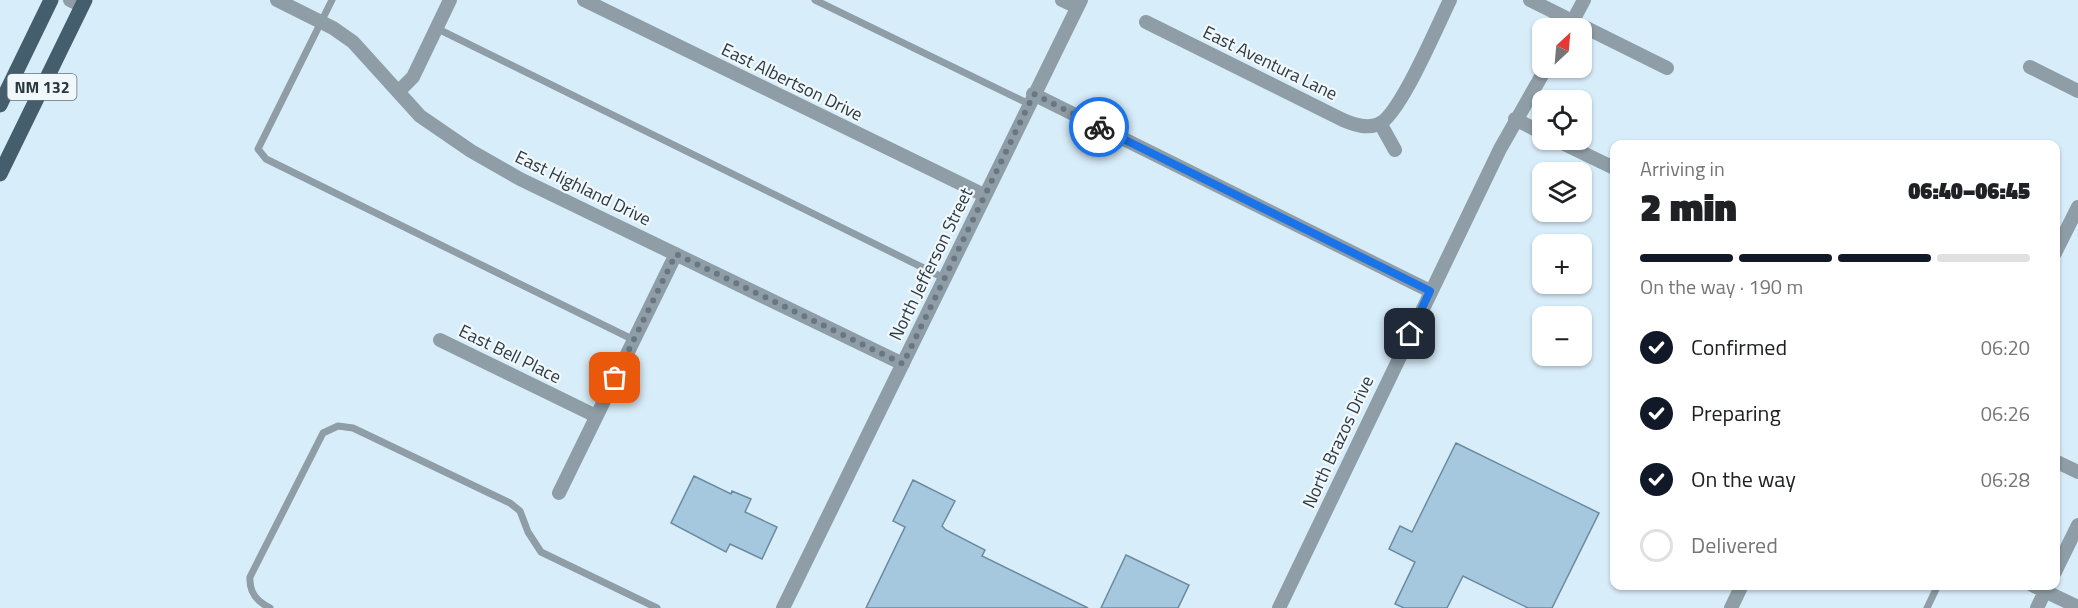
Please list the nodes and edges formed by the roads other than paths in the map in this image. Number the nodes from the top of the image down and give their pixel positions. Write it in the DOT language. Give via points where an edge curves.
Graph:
graph roads {
  1 [pos="51,0"];
  2 [pos="277,0"];
  3 [pos="332,0"];
  4 [pos="450,0"];
  5 [pos="585,0"];
  6 [pos="815,0"];
  7 [pos="1062,0"];
  8 [pos="1450,0"];
  9 [pos="1530,0"];
  10 [pos="1584,0"];
  11 [pos="79,2"];
  12 [pos="1079,4"];
  13 [pos="612,6"];
  14 [pos="1560,18"];
  15 [pos="1575,18"];
  16 [pos="321,22"];
  17 [pos="1146,22"];
  18 [pos="436,28"];
  19 [pos="1592,34"];
  20 [pos="2030,67"];
  21 [pos="1667,68"];
  22 [pos="1540,78"];
  23 [pos="399,91"];
  24 [pos="2078,91"];
  25 [pos="1031,99"];
  26 [pos="0,105"];
  27 [pos="1515,119"];
  28 [pos="1380,123"];
  29 [pos="1532,128"];
  30 [pos="1395,150"];
  31 [pos="1577,150"];
  32 [pos="1610,166"];
  33 [pos="0,174"];
  34 [pos="984,195"];
  35 [pos="2078,207"];
  36 [pos="2060,243"];
  37 [pos="676,254"];
  38 [pos="944,278"];
  39 [pos="1430,291"];
  40 [pos="440,340"];
  41 [pos="634,340"];
  42 [pos="903,364"];
  43 [pos="596,416"];
  44 [pos="2060,463"];
  45 [pos="2078,472"];
  46 [pos="559,493"];
  47 [pos="2078,525"];
  48 [pos="2060,562"];
  49 [pos="1740,590"];
  50 [pos="1936,590"];
  51 [pos="2046,590"];
  52 [pos="2050,590"];
  53 [pos="2078,607"];
  54 [pos="270,608"];
  55 [pos="657,608"];
  56 [pos="783,608"];
  57 [pos="1279,608"];
  58 [pos="1731,608"];
  59 [pos="1927,608"];
  60 [pos="2037,608"];
  1 -- 26 [label="main road, NM 132"];
  2 -- 16 [label="street, East Highland Drive"];
  3 -- 16 [label="lane"];
  4 -- 18 [label="street"];
  5 -- 13 [label="street, East Albertson Drive"];
  6 -- 25 [label="lane"];
  7 -- 12 [label="street"];
  8 -- 28 [label="street" via="1397,107"];
  9 -- 14 [label="street"];
  10 -- 15 [label="street"];
  11 -- 33 [label="main road, NM 132"];
  12 -- 25 [label="street, North Jefferson Street"];
  13 -- 34 [label="street, East Albertson Drive"];
  16 -- 23 [label="street, East Highland Drive" via="353,42"];
  16 -- 41 [label="lane" via="258,148 266,159"];
  17 -- 28 [label="street, East Aventura Lane" via="1343,120 1368,126"];
  18 -- 23 [label="street" via="413,77"];
  18 -- 38 [label="lane"];
  19 -- 21 [label="street"];
  20 -- 24 [label="street"];
  22 -- 27 [label="street, North Brazos Drive"];
  23 -- 37 [label="street, East Highland Drive" via="420,116 471,151 520,179"];
  25 -- 34 [label="street, North Jefferson Street"];
  25 -- 39 [label="street"];
  27 -- 29 [label="street"];
  27 -- 39 [label="street, North Brazos Drive"];
  28 -- 30 [label="street"];
  31 -- 32 [label="street"];
  34 -- 38 [label="street, North Jefferson Street"];
  35 -- 36 [label="street"];
  37 -- 41 [label="street"];
  37 -- 42 [label="street, East Highland Drive"];
  38 -- 42 [label="street, North Jefferson Street"];
  39 -- 57 [label="street, North Brazos Drive"];
  40 -- 43 [label="street, East Bell Place"];
  41 -- 43 [label="street"];
  42 -- 56 [label="street, North Jefferson Street"];
  43 -- 46 [label="street"];
  44 -- 45 [label="street"];
  47 -- 48 [label="street"];
  49 -- 58 [label="street"];
  50 -- 59 [label="lane"];
  51 -- 60 [label="street"];
  52 -- 53 [label="street"];
  54 -- 55 [label="lane" via="249,589 250,577 319,439 338,426 352,428 510,503 520,511 541,552"];
}
